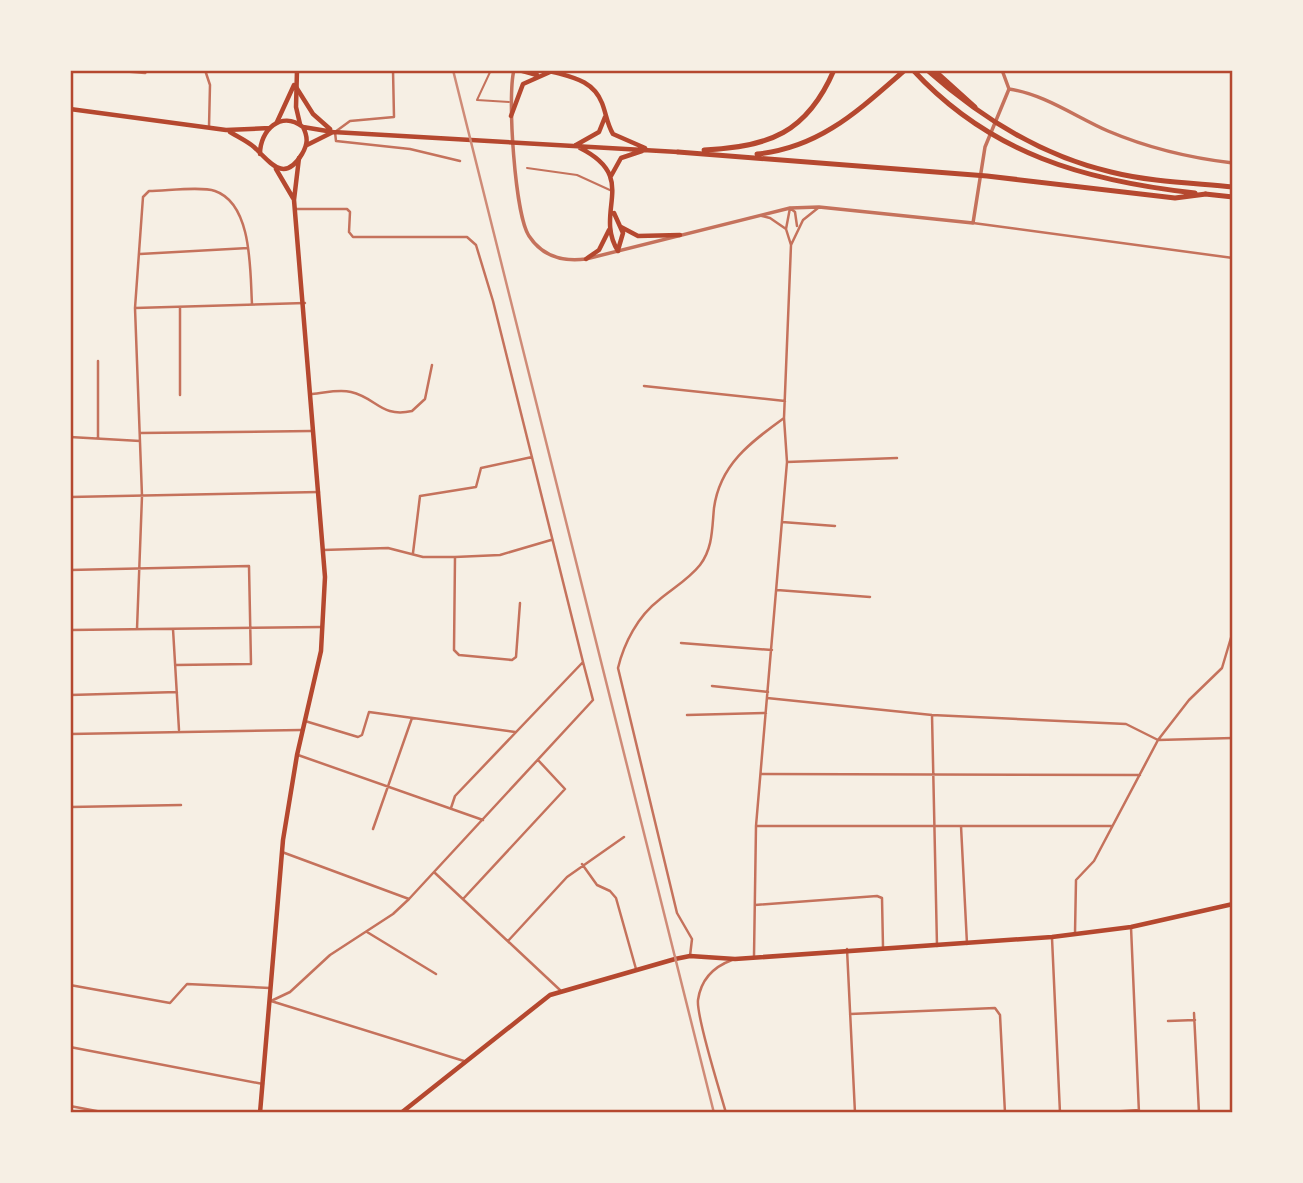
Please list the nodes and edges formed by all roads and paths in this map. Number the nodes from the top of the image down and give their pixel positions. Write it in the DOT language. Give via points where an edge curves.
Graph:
graph roads {
  1 [pos="108,70"];
  2 [pos="148,70"];
  3 [pos="205,70"];
  4 [pos="297,70"];
  5 [pos="393,70"];
  6 [pos="491,70"];
  7 [pos="516,70"];
  8 [pos="834,70"];
  9 [pos="905,70"];
  10 [pos="913,70"];
  11 [pos="927,70"];
  12 [pos="934,70"];
  13 [pos="1002,70"];
  14 [pos="549,71"];
  15 [pos="538,75"];
  16 [pos="296,84"];
  17 [pos="1009,89"];
  18 [pos="510,102"];
  19 [pos="70,109"];
  20 [pos="979,111"];
  21 [pos="511,116"];
  22 [pos="605,117"];
  23 [pos="277,122"];
  24 [pos="301,125"];
  25 [pos="209,127"];
  26 [pos="270,128"];
  27 [pos="226,130"];
  28 [pos="334,132"];
  29 [pos="306,145"];
  30 [pos="576,146"];
  31 [pos="649,150"];
  32 [pos="678,152"];
  33 [pos="260,154"];
  34 [pos="740,155"];
  35 [pos="300,158"];
  36 [pos="460,161"];
  37 [pos="1233,163"];
  38 [pos="527,168"];
  39 [pos="276,169"];
  40 [pos="611,177"];
  41 [pos="1233,187"];
  42 [pos="612,191"];
  43 [pos="1206,194"];
  44 [pos="1233,197"];
  45 [pos="294,200"];
  46 [pos="819,207"];
  47 [pos="790,208"];
  48 [pos="296,209"];
  49 [pos="613,211"];
  50 [pos="755,215"];
  51 [pos="973,223"];
  52 [pos="621,226"];
  53 [pos="786,229"];
  54 [pos="797,229"];
  55 [pos="610,230"];
  56 [pos="680,235"];
  57 [pos="791,245"];
  58 [pos="248,248"];
  59 [pos="618,251"];
  60 [pos="140,254"];
  61 [pos="1233,258"];
  62 [pos="586,259"];
  63 [pos="305,303"];
  64 [pos="252,304"];
  65 [pos="180,307"];
  66 [pos="135,308"];
  67 [pos="98,361"];
  68 [pos="432,365"];
  69 [pos="644,386"];
  70 [pos="312,394"];
  71 [pos="180,395"];
  72 [pos="785,401"];
  73 [pos="784,418"];
  74 [pos="315,431"];
  75 [pos="140,433"];
  76 [pos="70,437"];
  77 [pos="98,438"];
  78 [pos="141,441"];
  79 [pos="532,457"];
  80 [pos="897,458"];
  81 [pos="787,462"];
  82 [pos="319,492"];
  83 [pos="142,496"];
  84 [pos="70,497"];
  85 [pos="782,522"];
  86 [pos="835,526"];
  87 [pos="552,540"];
  88 [pos="323,550"];
  89 [pos="413,554"];
  90 [pos="455,557"];
  91 [pos="70,570"];
  92 [pos="139,570"];
  93 [pos="777,590"];
  94 [pos="870,597"];
  95 [pos="520,603"];
  96 [pos="323,627"];
  97 [pos="252,628"];
  98 [pos="137,629"];
  99 [pos="173,629"];
  100 [pos="70,630"];
  101 [pos="1233,631"];
  102 [pos="681,643"];
  103 [pos="772,650"];
  104 [pos="583,662"];
  105 [pos="175,664"];
  106 [pos="712,686"];
  107 [pos="177,692"];
  108 [pos="768,692"];
  109 [pos="70,695"];
  110 [pos="767,698"];
  111 [pos="766,713"];
  112 [pos="688,715"];
  113 [pos="932,715"];
  114 [pos="412,718"];
  115 [pos="305,721"];
  116 [pos="302,730"];
  117 [pos="179,732"];
  118 [pos="515,732"];
  119 [pos="70,734"];
  120 [pos="1233,738"];
  121 [pos="1158,740"];
  122 [pos="297,755"];
  123 [pos="538,760"];
  124 [pos="932,773"];
  125 [pos="762,774"];
  126 [pos="1140,775"];
  127 [pos="388,788"];
  128 [pos="181,805"];
  129 [pos="70,807"];
  130 [pos="451,808"];
  131 [pos="483,820"];
  132 [pos="756,826"];
  133 [pos="932,826"];
  134 [pos="961,826"];
  135 [pos="1112,826"];
  136 [pos="373,829"];
  137 [pos="624,837"];
  138 [pos="282,852"];
  139 [pos="582,864"];
  140 [pos="435,872"];
  141 [pos="409,899"];
  142 [pos="463,899"];
  143 [pos="1233,904"];
  144 [pos="754,905"];
  145 [pos="1130,927"];
  146 [pos="367,932"];
  147 [pos="1075,933"];
  148 [pos="1052,937"];
  149 [pos="508,940"];
  150 [pos="967,944"];
  151 [pos="937,946"];
  152 [pos="883,947"];
  153 [pos="847,949"];
  154 [pos="690,956"];
  155 [pos="754,956"];
  156 [pos="735,959"];
  157 [pos="637,970"];
  158 [pos="436,974"];
  159 [pos="70,985"];
  160 [pos="273,988"];
  161 [pos="560,990"];
  162 [pos="271,1001"];
  163 [pos="1194,1013"];
  164 [pos="850,1014"];
  165 [pos="1195,1020"];
  166 [pos="1168,1021"];
  167 [pos="70,1047"];
  168 [pos="464,1061"];
  169 [pos="263,1084"];
  170 [pos="70,1106"];
  171 [pos="1139,1112"];
  172 [pos="107,1113"];
  173 [pos="260,1113"];
  174 [pos="401,1113"];
  175 [pos="726,1113"];
  176 [pos="855,1113"];
  177 [pos="1005,1113"];
  178 [pos="1060,1113"];
  179 [pos="1094,1113"];
  180 [pos="1199,1113"];
  1 -- 2 [label="street"];
  3 -- 25 [label="street" via="210,85"];
  4 -- 16 [label="main road"];
  5 -- 28 [label="street" via="394,117 350,121"];
  6 -- 18 [label="lane" via="477,100"];
  7 -- 15 [label="main road"];
  7 -- 18 [label="street"];
  8 -- 32 [label="highway" via="816,104 777,137 739,149"];
  9 -- 34 [label="highway" via="831,131 781,151"];
  10 -- 43 [label="highway" via="984,130 1086,176"];
  11 -- 20 [label="highway"];
  12 -- 20 [label="highway"];
  13 -- 17 [label="street"];
  14 -- 15 [label="main road"];
  14 -- 22 [label="main road" via="590,86 601,100"];
  15 -- 21 [label="main road" via="520,88"];
  16 -- 23 [label="main road"];
  16 -- 24 [label="main road"];
  16 -- 28 [label="main road" via="313,114"];
  17 -- 37 [label="street" via="1026,92 1157,149"];
  17 -- 51 [label="street" via="985,148"];
  18 -- 21 [label="street"];
  19 -- 25 [label="main road"];
  20 -- 41 [label="highway" via="1057,154 1111,172"];
  21 -- 62 [label="street" via="527,233 556,257"];
  22 -- 30 [label="main road" via="599,132"];
  22 -- 31 [label="main road" via="617,137"];
  23 -- 24 [label="main road"];
  23 -- 26 [label="main road"];
  24 -- 28 [label="main road"];
  24 -- 29 [label="main road"];
  25 -- 27 [label="main road"];
  26 -- 27 [label="main road"];
  26 -- 33 [label="main road" via="261,141"];
  27 -- 33 [label="main road"];
  28 -- 29 [label="main road"];
  28 -- 30 [label="main road"];
  28 -- 36 [label="street" via="336,141 410,149"];
  29 -- 35 [label="main road"];
  30 -- 31 [label="main road"];
  30 -- 40 [label="main road" via="600,159"];
  31 -- 32 [label="main road"];
  31 -- 40 [label="main road" via="621,158"];
  32 -- 34 [label="highway"];
  33 -- 39 [label="main road"];
  34 -- 43 [label="highway" via="1175,198"];
  35 -- 39 [label="main road"];
  35 -- 45 [label="main road"];
  38 -- 42 [label="lane" via="578,175"];
  39 -- 45 [label="main road"];
  40 -- 42 [label="main road"];
  42 -- 49 [label="main road"];
  43 -- 44 [label="highway"];
  45 -- 48 [label="main road"];
  46 -- 47 [label="street"];
  46 -- 51 [label="street"];
  46 -- 54 [label="street"];
  47 -- 50 [label="street"];
  47 -- 53 [label="street"];
  47 -- 54 [label="street"];
  48 -- 63 [label="main road"];
  48 -- 79 [label="street" via="343,207 350,212 353,237 473,240"];
  49 -- 52 [label="main road"];
  49 -- 55 [label="main road"];
  50 -- 53 [label="street"];
  50 -- 56 [label="street"];
  51 -- 61 [label="street"];
  52 -- 56 [label="main road" via="638,236"];
  52 -- 59 [label="main road"];
  53 -- 57 [label="street"];
  54 -- 57 [label="street"];
  55 -- 59 [label="main road"];
  55 -- 62 [label="main road" via="599,250"];
  56 -- 59 [label="street"];
  57 -- 72 [label="street"];
  58 -- 60 [label="street"];
  58 -- 60 [label="street" via="243,221 215,191 149,191 144,197"];
  58 -- 64 [label="street"];
  59 -- 62 [label="street"];
  60 -- 66 [label="street"];
  63 -- 64 [label="street"];
  63 -- 70 [label="main road"];
  64 -- 65 [label="street"];
  65 -- 66 [label="street"];
  65 -- 71 [label="street"];
  66 -- 75 [label="street"];
  67 -- 77 [label="street"];
  68 -- 70 [label="street" via="420,407 402,413 385,411 348,391"];
  69 -- 72 [label="street"];
  70 -- 74 [label="main road"];
  72 -- 73 [label="street"];
  73 -- 81 [label="street"];
  73 -- 154 [label="street" via="748,444 722,477 708,551 700,565 642,618 618,668 677,913 692,939"];
  74 -- 75 [label="street"];
  74 -- 82 [label="main road"];
  75 -- 78 [label="street"];
  76 -- 77 [label="street"];
  77 -- 78 [label="street"];
  78 -- 83 [label="street"];
  79 -- 87 [label="street"];
  79 -- 89 [label="street" via="481,468 475,487 420,496"];
  80 -- 81 [label="street"];
  81 -- 85 [label="street"];
  82 -- 83 [label="street"];
  82 -- 88 [label="main road"];
  83 -- 84 [label="street"];
  83 -- 92 [label="street"];
  85 -- 86 [label="street"];
  85 -- 93 [label="street"];
  87 -- 90 [label="street" via="500,555"];
  87 -- 104 [label="street"];
  88 -- 89 [label="street" via="388,548"];
  88 -- 96 [label="main road"];
  89 -- 90 [label="street"];
  90 -- 95 [label="street" via="454,650 459,655 516,657"];
  91 -- 92 [label="street"];
  92 -- 97 [label="street" via="249,566"];
  92 -- 98 [label="street"];
  93 -- 94 [label="street"];
  93 -- 103 [label="street"];
  96 -- 97 [label="street"];
  96 -- 115 [label="main road"];
  97 -- 99 [label="street"];
  97 -- 105 [label="street" via="251,664"];
  98 -- 99 [label="street"];
  98 -- 100 [label="street"];
  99 -- 105 [label="street"];
  101 -- 121 [label="street" via="1222,668"];
  102 -- 103 [label="street"];
  103 -- 108 [label="street"];
  104 -- 118 [label="street"];
  104 -- 123 [label="street" via="593,701"];
  105 -- 107 [label="street"];
  106 -- 108 [label="street"];
  107 -- 109 [label="street"];
  107 -- 117 [label="street"];
  108 -- 110 [label="street"];
  110 -- 111 [label="street"];
  110 -- 113 [label="street"];
  111 -- 112 [label="street"];
  111 -- 125 [label="street"];
  113 -- 121 [label="street" via="1126,724"];
  113 -- 124 [label="street"];
  114 -- 115 [label="street" via="369,712 358,737"];
  114 -- 118 [label="street"];
  114 -- 127 [label="street"];
  115 -- 116 [label="main road"];
  116 -- 117 [label="street"];
  116 -- 122 [label="main road"];
  117 -- 119 [label="street"];
  118 -- 130 [label="street" via="455,796"];
  120 -- 121 [label="street"];
  121 -- 126 [label="street"];
  122 -- 127 [label="street"];
  122 -- 138 [label="main road"];
  123 -- 131 [label="street"];
  123 -- 142 [label="street" via="565,789"];
  124 -- 125 [label="street"];
  124 -- 126 [label="street"];
  124 -- 133 [label="street"];
  125 -- 132 [label="street"];
  126 -- 135 [label="street"];
  127 -- 130 [label="street"];
  127 -- 136 [label="street"];
  128 -- 129 [label="street"];
  130 -- 131 [label="street"];
  131 -- 140 [label="street"];
  132 -- 133 [label="street"];
  132 -- 144 [label="street"];
  133 -- 134 [label="street"];
  133 -- 151 [label="street"];
  134 -- 135 [label="street"];
  134 -- 150 [label="street"];
  135 -- 147 [label="street" via="1094,860 1076,880"];
  137 -- 139 [label="street"];
  138 -- 141 [label="street"];
  138 -- 160 [label="main road"];
  139 -- 149 [label="street"];
  139 -- 157 [label="street" via="597,885 616,898"];
  140 -- 141 [label="street"];
  140 -- 142 [label="street"];
  141 -- 146 [label="street"];
  142 -- 149 [label="street"];
  143 -- 145 [label="main road"];
  144 -- 152 [label="street" via="880,897"];
  144 -- 155 [label="street"];
  145 -- 147 [label="main road"];
  145 -- 171 [label="street"];
  146 -- 158 [label="street"];
  146 -- 162 [label="street" via="330,955 290,992"];
  147 -- 148 [label="main road"];
  148 -- 150 [label="main road"];
  148 -- 178 [label="street"];
  149 -- 161 [label="street"];
  150 -- 151 [label="main road"];
  151 -- 152 [label="main road"];
  152 -- 153 [label="main road"];
  153 -- 155 [label="main road"];
  153 -- 164 [label="street"];
  154 -- 156 [label="main road"];
  154 -- 157 [label="main road"];
  155 -- 156 [label="main road"];
  156 -- 175 [label="street" via="710,972 697,1003"];
  157 -- 161 [label="main road"];
  159 -- 160 [label="street" via="170,1003 187,984"];
  160 -- 162 [label="main road"];
  161 -- 168 [label="main road"];
  162 -- 168 [label="street"];
  162 -- 169 [label="main road"];
  163 -- 165 [label="street"];
  164 -- 176 [label="street"];
  164 -- 177 [label="street" via="995,1008 1000,1015"];
  165 -- 166 [label="street"];
  165 -- 180 [label="street"];
  167 -- 169 [label="street"];
  168 -- 174 [label="main road"];
  169 -- 173 [label="main road"];
  170 -- 172 [label="street"];
  171 -- 179 [label="street"];
}
